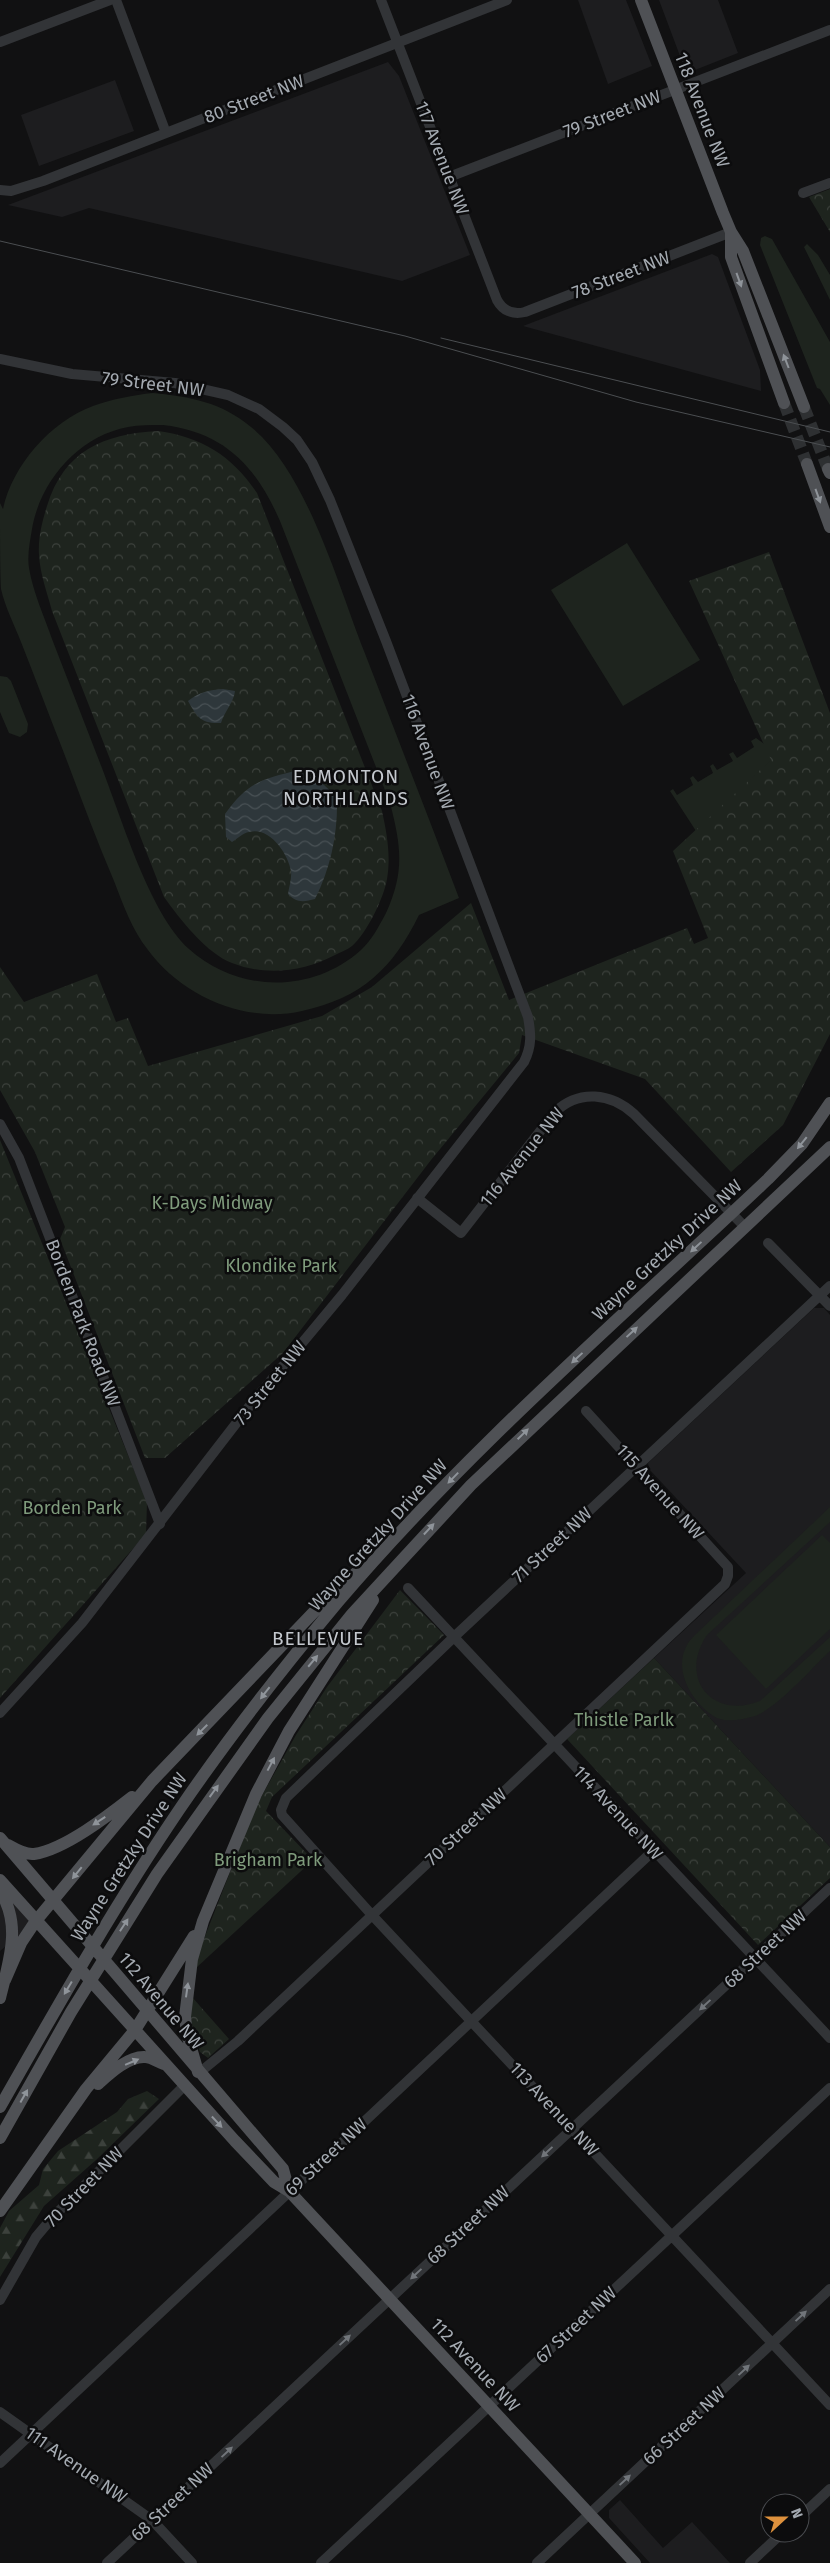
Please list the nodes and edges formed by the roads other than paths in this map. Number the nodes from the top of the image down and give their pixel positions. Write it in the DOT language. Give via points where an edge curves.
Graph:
graph roads {
  1 [pos="110,0"];
  2 [pos="116,0"];
  3 [pos="381,0"];
  4 [pos="507,0"];
  5 [pos="641,0"];
  6 [pos="830,30"];
  7 [pos="0,42"];
  8 [pos="397,43"];
  9 [pos="676,90"];
  10 [pos="166,133"];
  11 [pos="449,177"];
  12 [pos="830,183"];
  13 [pos="0,190"];
  14 [pos="803,193"];
  15 [pos="731,232"];
  16 [pos="510,312"];
  17 [pos="0,359"];
  18 [pos="784,403"];
  19 [pos="804,407"];
  20 [pos="312,462"];
  21 [pos="807,464"];
  22 [pos="830,527"];
  23 [pos="531,1045"];
  24 [pos="830,1103"];
  25 [pos="0,1124"];
  26 [pos="830,1147"];
  27 [pos="417,1198"];
  28 [pos="732,1214"];
  29 [pos="745,1227"];
  30 [pos="768,1243"];
  31 [pos="830,1286"];
  32 [pos="820,1295"];
  33 [pos="830,1306"];
  34 [pos="586,1411"];
  35 [pos="636,1465"];
  36 [pos="160,1524"];
  37 [pos="386,1548"];
  38 [pos="396,1565"];
  39 [pos="728,1576"];
  40 [pos="408,1588"];
  41 [pos="455,1636"];
  42 [pos="0,1713"];
  43 [pos="554,1744"];
  44 [pos="152,1781"];
  45 [pos="281,1810"];
  46 [pos="3,1841"];
  47 [pos="653,1851"];
  48 [pos="0,1880"];
  49 [pos="830,1888"];
  50 [pos="0,1891"];
  51 [pos="52,1902"];
  52 [pos="372,1914"];
  53 [pos="203,1921"];
  54 [pos="35,1922"];
  55 [pos="755,1958"];
  56 [pos="5,1980"];
  57 [pos="0,1998"];
  58 [pos="147,2011"];
  59 [pos="472,2021"];
  60 [pos="135,2030"];
  61 [pos="830,2038"];
  62 [pos="165,2064"];
  63 [pos="198,2073"];
  64 [pos="184,2086"];
  65 [pos="830,2088"];
  66 [pos="80,2101"];
  67 [pos="0,2107"];
  68 [pos="572,2128"];
  69 [pos="0,2138"];
  70 [pos="289,2191"];
  71 [pos="0,2211"];
  72 [pos="672,2236"];
  73 [pos="830,2289"];
  74 [pos="390,2299"];
  75 [pos="0,2300"];
  76 [pos="773,2343"];
  77 [pos="830,2405"];
  78 [pos="490,2406"];
  79 [pos="0,2412"];
  80 [pos="30,2433"];
  81 [pos="0,2463"];
  82 [pos="830,2489"];
  83 [pos="810,2508"];
  84 [pos="590,2514"];
  85 [pos="152,2520"];
  86 [pos="771,2543"];
  87 [pos="108,2563"];
  88 [pos="192,2563"];
  89 [pos="321,2563"];
  90 [pos="537,2563"];
  91 [pos="635,2563"];
  92 [pos="750,2563"];
  1 -- 7 [label="street"];
  2 -- 10 [label="street"];
  3 -- 8 [label="street, 117 Avenue NW"];
  4 -- 8 [label="street, 80 Street NW"];
  5 -- 9 [label="main road, 118 Avenue NW"];
  6 -- 9 [label="street, 79 Street NW"];
  8 -- 10 [label="street, 80 Street NW"];
  8 -- 11 [label="street, 117 Avenue NW"];
  9 -- 11 [label="street, 79 Street NW"];
  9 -- 15 [label="main road, 118 Avenue NW"];
  10 -- 13 [label="street, 80 Street NW" via="43,181 11,191"];
  11 -- 16 [label="street, 117 Avenue NW" via="497,300"];
  12 -- 14 [label="street"];
  15 -- 16 [label="street, 78 Street NW" via="525,312"];
  15 -- 18 [label="main road, 118 Avenue NW, one-way" via="731,257"];
  19 -- 15 [label="main road, 118 Avenue NW, one-way" via="744,251"];
  17 -- 20 [label="street, 79 Street NW" via="72,374 175,384 242,400 283,426"];
  20 -- 23 [label="street, 116 Avenue NW" via="386,640 523,1003"];
  21 -- 22 [label="main road, one-way"];
  23 -- 27 [label="street, 73 Street NW" via="524,1062"];
  24 -- 28 [label="main road, Wayne Gretzky Drive NW, one-way" via="802,1144"];
  25 -- 36 [label="street, Borden Park Road NW" via="19,1158"];
  26 -- 29 [label="main road, Wayne Gretzky Drive NW"];
  27 -- 28 [label="street, 116 Avenue NW" via="461,1232 555,1112 575,1098 591,1096 616,1100 626,1106"];
  27 -- 36 [label="street, 73 Street NW" via="248,1408"];
  28 -- 29 [label="street, 116 Avenue NW"];
  28 -- 37 [label="main road, Wayne Gretzky Drive NW, one-way" via="487,1443"];
  38 -- 29 [label="main road, Wayne Gretzky Drive NW, one-way" via="483,1473"];
  30 -- 32 [label="street"];
  31 -- 32 [label="street, 71 Street NW"];
  32 -- 33 [label="street"];
  32 -- 35 [label="street, 71 Street NW"];
  34 -- 35 [label="street, 115 Avenue NW"];
  35 -- 39 [label="street, 115 Avenue NW" via="728,1567"];
  35 -- 41 [label="street, 71 Street NW"];
  36 -- 42 [label="street, 73 Street NW" via="82,1623"];
  37 -- 44 [label="main road, one-way" via="335,1590"];
  37 -- 67 [label="main road, Wayne Gretzky Drive NW, one-way" via="218,1754 106,1923"];
  53 -- 38 [label="main road, one-way" via="256,1794 289,1731"];
  69 -- 38 [label="main road, Wayne Gretzky Drive NW, one-way" via="120,1930 194,1819 308,1668"];
  39 -- 43 [label="street, 70 Street NW" via="725,1584"];
  40 -- 41 [label="street, 114 Avenue NW"];
  41 -- 43 [label="street, 114 Avenue NW"];
  41 -- 45 [label="street, 71 Street NW" via="286,1798"];
  43 -- 47 [label="street, 114 Avenue NW"];
  43 -- 52 [label="street, 70 Street NW"];
  44 -- 46 [label="main road, one-way" via="104,1819 48,1850 26,1853"];
  44 -- 51 [label="main road, one-way"];
  45 -- 52 [label="street, 113 Avenue NW" via="282,1815"];
  46 -- 51 [label="main road, 112 Avenue NW"];
  47 -- 55 [label="street, 114 Avenue NW"];
  47 -- 59 [label="street, 69 Street NW"];
  48 -- 54 [label="main road, 112 Avenue NW"];
  49 -- 55 [label="street, 68 Street NW"];
  50 -- 56 [label="main road" via="13,1924"];
  51 -- 54 [label="main road"];
  51 -- 58 [label="main road, 112 Avenue NW"];
  52 -- 59 [label="street, 113 Avenue NW"];
  52 -- 63 [label="street, 70 Street NW" via="238,2041"];
  53 -- 58 [label="main road"];
  63 -- 53 [label="main road, one-way" via="185,2017 192,1958"];
  54 -- 56 [label="main road" via="21,1943"];
  54 -- 60 [label="main road, 112 Avenue NW"];
  55 -- 61 [label="street, 114 Avenue NW"];
  55 -- 68 [label="street, 68 Street NW, one-way"];
  56 -- 57 [label="main road"];
  58 -- 60 [label="main road"];
  58 -- 63 [label="main road, 112 Avenue NW"];
  59 -- 68 [label="street, 113 Avenue NW"];
  59 -- 70 [label="street, 69 Street NW"];
  60 -- 62 [label="main road, 112 Avenue NW"];
  60 -- 66 [label="main road" via="86,2089"];
  62 -- 64 [label="main road, 112 Avenue NW"];
  66 -- 62 [label="main road, one-way" via="113,2072 134,2060 146,2057"];
  63 -- 70 [label="main road, 112 Avenue NW" via="283,2170"];
  64 -- 70 [label="main road, 112 Avenue NW, one-way" via="274,2182"];
  64 -- 75 [label="street, 70 Street NW" via="52,2218 36,2237"];
  65 -- 72 [label="street, 67 Street NW"];
  66 -- 71 [label="main road"];
  68 -- 72 [label="street, 113 Avenue NW"];
  68 -- 74 [label="street, 68 Street NW, one-way"];
  70 -- 74 [label="main road, 112 Avenue NW"];
  70 -- 80 [label="street, 69 Street NW"];
  72 -- 76 [label="street, 113 Avenue NW"];
  72 -- 78 [label="street, 67 Street NW"];
  76 -- 73 [label="street, 66 Street NW, one-way"];
  74 -- 78 [label="main road, 112 Avenue NW"];
  85 -- 74 [label="street, 68 Street NW, one-way"];
  76 -- 77 [label="street, 113 Avenue NW"];
  84 -- 76 [label="street, 66 Street NW, one-way"];
  78 -- 84 [label="main road, 112 Avenue NW"];
  78 -- 89 [label="street, 67 Street NW"];
  79 -- 80 [label="street, 111 Avenue NW"];
  80 -- 81 [label="street, 69 Street NW"];
  80 -- 85 [label="street, 111 Avenue NW"];
  82 -- 83 [label="street"];
  84 -- 90 [label="street, 66 Street NW"];
  84 -- 91 [label="main road, 112 Avenue NW"];
  85 -- 87 [label="street, 68 Street NW"];
  85 -- 88 [label="street, 111 Avenue NW"];
  86 -- 92 [label="street"];
}
